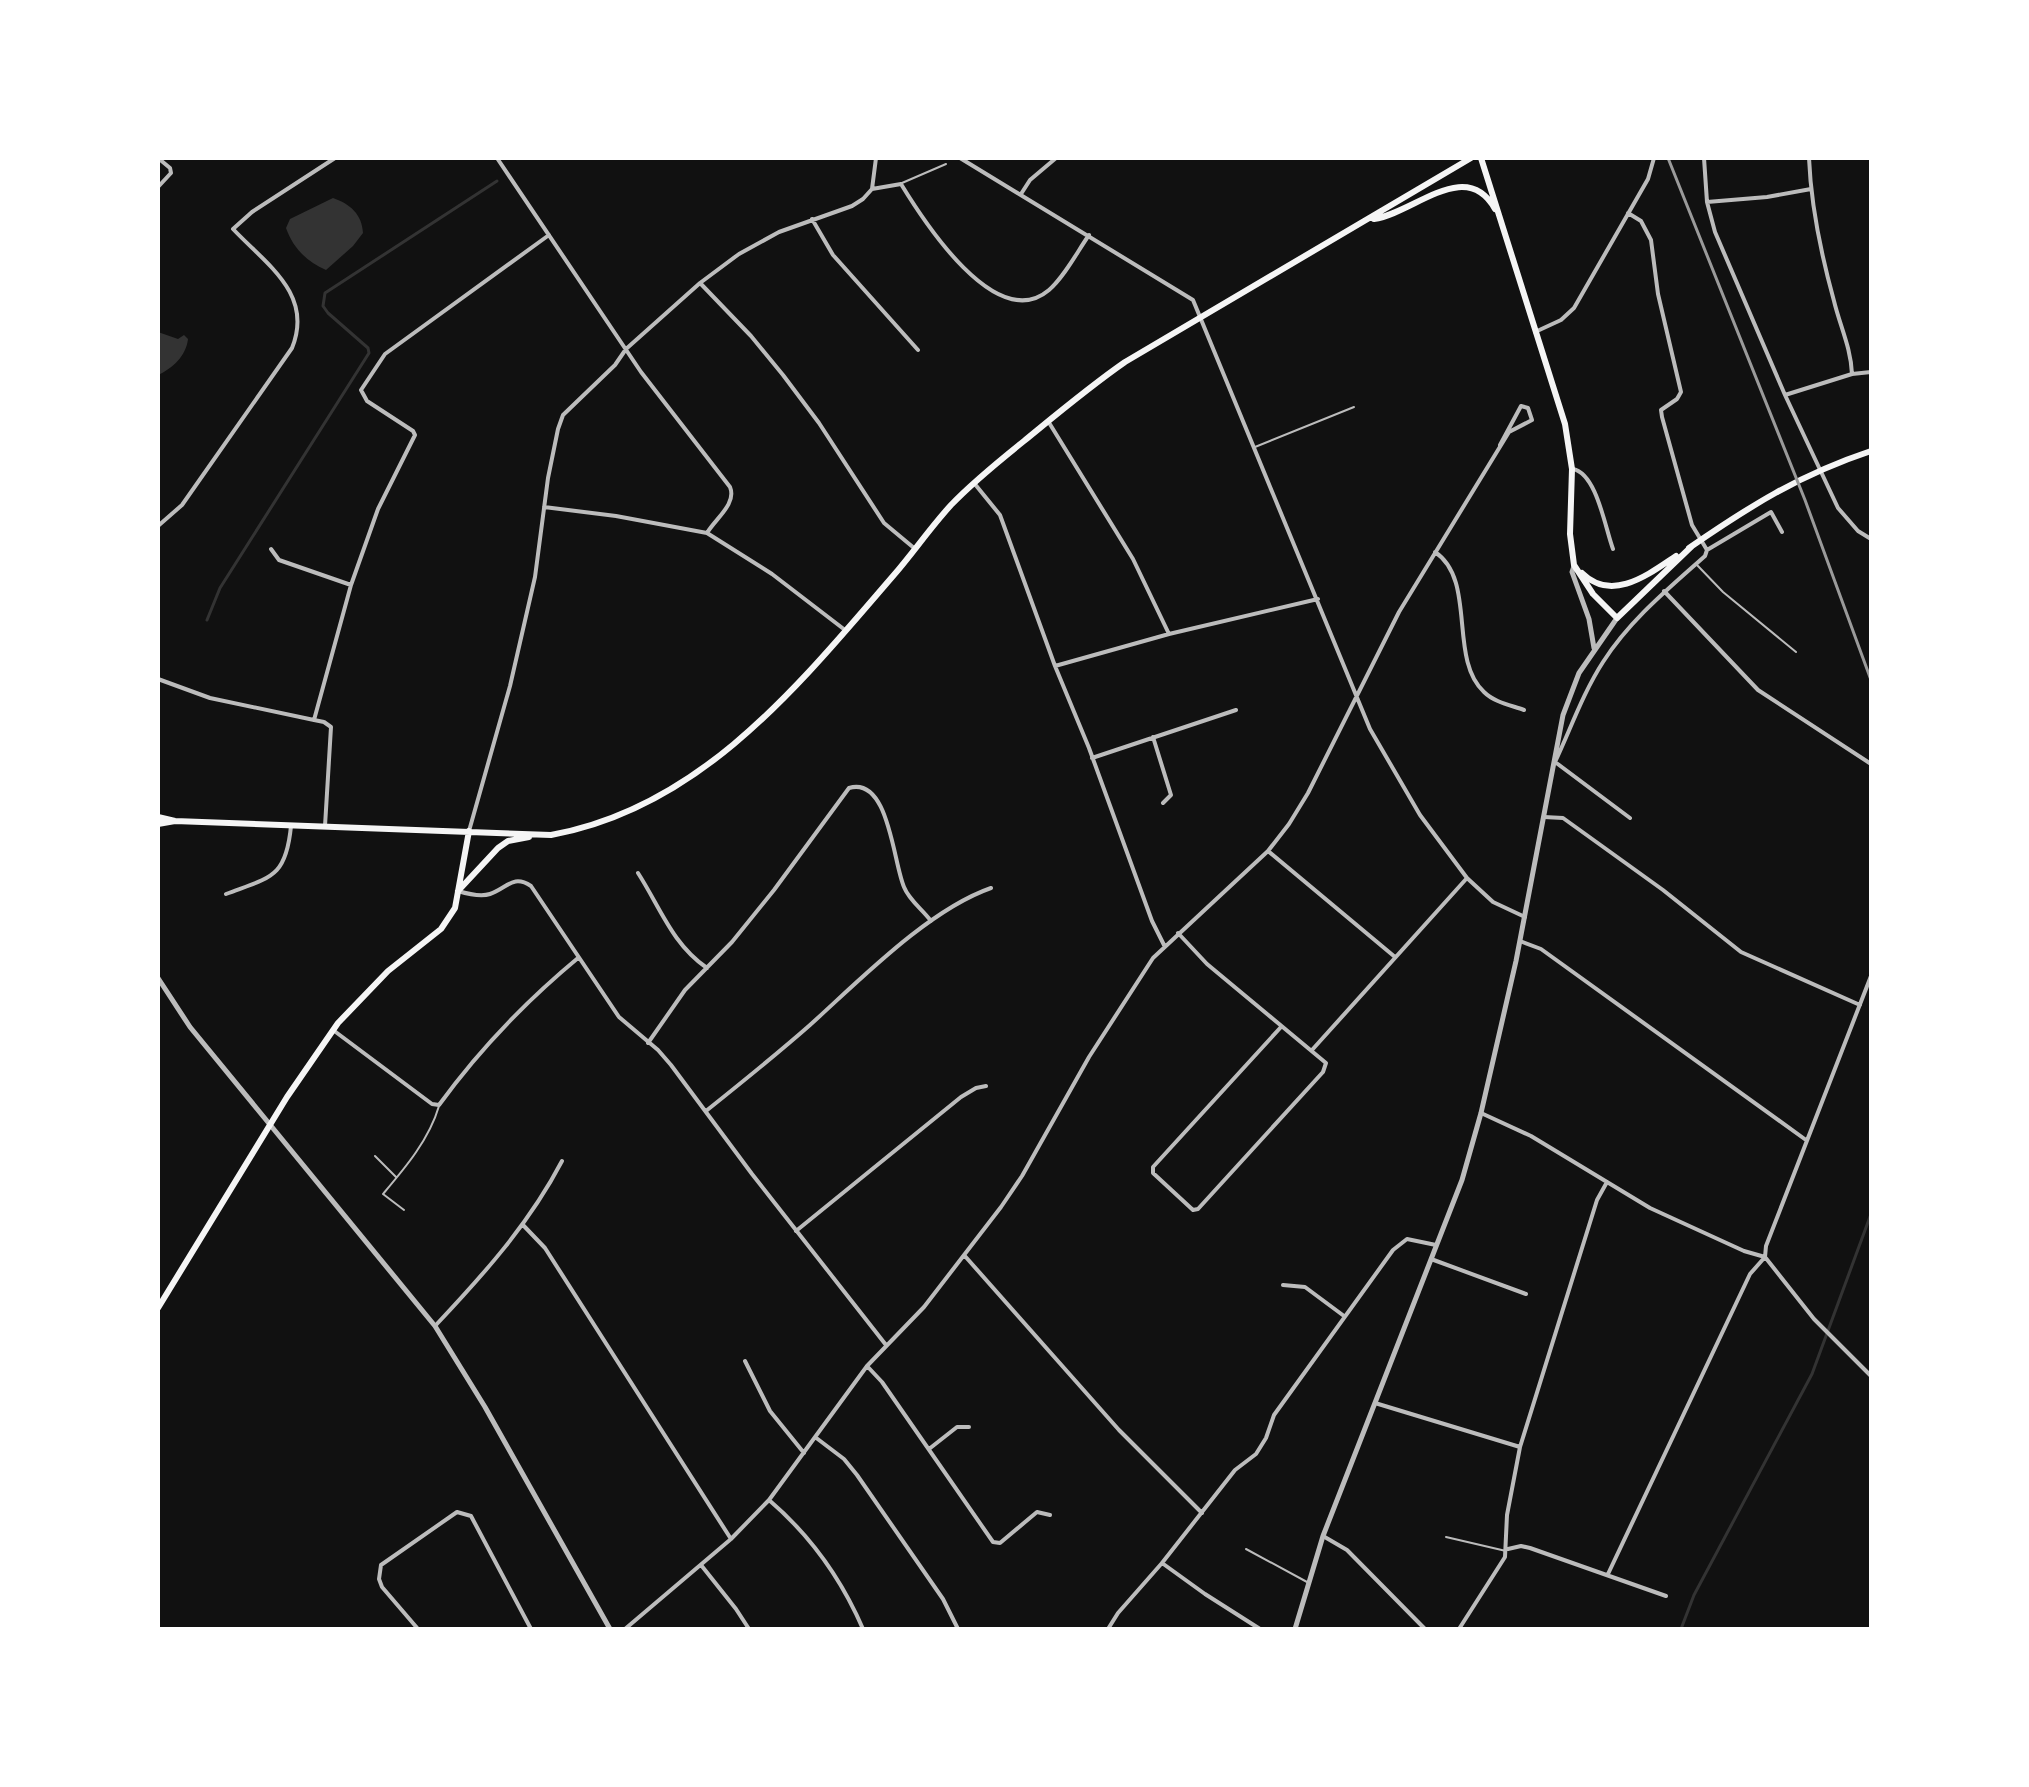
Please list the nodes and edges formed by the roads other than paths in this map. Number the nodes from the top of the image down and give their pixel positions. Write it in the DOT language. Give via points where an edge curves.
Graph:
graph roads {
  1 [pos="158,158"];
  2 [pos="335,158"];
  3 [pos="497,158"];
  4 [pos="876,158"];
  5 [pos="960,158"];
  6 [pos="1056,158"];
  7 [pos="1471,158"];
  8 [pos="1481,158"];
  9 [pos="1654,158"];
  10 [pos="1704,158"];
  11 [pos="1809,158"];
  12 [pos="946,164"];
  13 [pos="901,184"];
  14 [pos="158,187"];
  15 [pos="872,189"];
  16 [pos="1811,189"];
  17 [pos="1021,194"];
  18 [pos="1707,202"];
  19 [pos="1628,213"];
  20 [pos="812,219"];
  21 [pos="1371,219"];
  22 [pos="1505,232"];
  23 [pos="549,235"];
  24 [pos="1089,235"];
  25 [pos="700,283"];
  26 [pos="1201,318"];
  27 [pos="1535,332"];
  28 [pos="626,349"];
  29 [pos="918,350"];
  30 [pos="1871,372"];
  31 [pos="1852,374"];
  32 [pos="1785,395"];
  33 [pos="1354,407"];
  34 [pos="1048,421"];
  35 [pos="1500,445"];
  36 [pos="1254,447"];
  37 [pos="1871,451"];
  38 [pos="1572,469"];
  39 [pos="974,483"];
  40 [pos="544,507"];
  41 [pos="158,526"];
  42 [pos="1782,532"];
  43 [pos="707,533"];
  44 [pos="1871,539"];
  45 [pos="914,548"];
  46 [pos="271,549"];
  47 [pos="1613,549"];
  48 [pos="1707,550"];
  49 [pos="1435,552"];
  50 [pos="1696,564"];
  51 [pos="1574,565"];
  52 [pos="1656,573"];
  53 [pos="351,585"];
  54 [pos="1664,591"];
  55 [pos="1318,599"];
  56 [pos="1617,618"];
  57 [pos="845,630"];
  58 [pos="1169,634"];
  59 [pos="1594,648"];
  60 [pos="1796,652"];
  61 [pos="1055,666"];
  62 [pos="158,679"];
  63 [pos="1356,698"];
  64 [pos="1236,710"];
  65 [pos="1524,710"];
  66 [pos="314,720"];
  67 [pos="1153,737"];
  68 [pos="1092,758"];
  69 [pos="1555,762"];
  70 [pos="1871,764"];
  71 [pos="1163,803"];
  72 [pos="158,817"];
  73 [pos="1544,817"];
  74 [pos="1630,818"];
  75 [pos="175,821"];
  76 [pos="158,824"];
  77 [pos="291,825"];
  78 [pos="325,826"];
  79 [pos="469,831"];
  80 [pos="535,836"];
  81 [pos="1268,851"];
  82 [pos="638,873"];
  83 [pos="1467,878"];
  84 [pos="991,888"];
  85 [pos="458,891"];
  86 [pos="226,894"];
  87 [pos="1525,917"];
  88 [pos="931,921"];
  89 [pos="1178,933"];
  90 [pos="1520,941"];
  91 [pos="1164,945"];
  92 [pos="1395,957"];
  93 [pos="578,958"];
  94 [pos="707,968"];
  95 [pos="1871,976"];
  96 [pos="158,978"];
  97 [pos="1860,1005"];
  98 [pos="1281,1027"];
  99 [pos="333,1030"];
  100 [pos="648,1043"];
  101 [pos="1312,1050"];
  102 [pos="986,1086"];
  103 [pos="439,1105"];
  104 [pos="706,1111"];
  105 [pos="1481,1113"];
  106 [pos="271,1126"];
  107 [pos="1806,1140"];
  108 [pos="375,1156"];
  109 [pos="562,1161"];
  110 [pos="397,1178"];
  111 [pos="1607,1182"];
  112 [pos="404,1210"];
  113 [pos="523,1225"];
  114 [pos="796,1231"];
  115 [pos="1437,1245"];
  116 [pos="964,1255"];
  117 [pos="1765,1257"];
  118 [pos="1431,1259"];
  119 [pos="1283,1285"];
  120 [pos="1526,1294"];
  121 [pos="158,1308"];
  122 [pos="1344,1316"];
  123 [pos="435,1326"];
  124 [pos="886,1345"];
  125 [pos="745,1361"];
  126 [pos="867,1366"];
  127 [pos="1871,1376"];
  128 [pos="1375,1403"];
  129 [pos="969,1427"];
  130 [pos="815,1437"];
  131 [pos="1520,1447"];
  132 [pos="929,1449"];
  133 [pos="804,1453"];
  134 [pos="769,1500"];
  135 [pos="1202,1513"];
  136 [pos="1050,1515"];
  137 [pos="1323,1536"];
  138 [pos="1446,1537"];
  139 [pos="731,1539"];
  140 [pos="1246,1549"];
  141 [pos="1507,1550"];
  142 [pos="1162,1563"];
  143 [pos="701,1565"];
  144 [pos="1608,1574"];
  145 [pos="1308,1583"];
  146 [pos="1666,1596"];
  147 [pos="418,1629"];
  148 [pos="531,1629"];
  149 [pos="610,1629"];
  150 [pos="625,1629"];
  151 [pos="749,1629"];
  152 [pos="863,1629"];
  153 [pos="958,1629"];
  154 [pos="1108,1629"];
  155 [pos="1260,1629"];
  156 [pos="1295,1629"];
  157 [pos="1425,1629"];
  158 [pos="1459,1629"];
  1 -- 14 [label="street" via="171,173"];
  2 -- 41 [label="street" via="233,229 289,287 298,334 182,505"];
  3 -- 23 [label="street"];
  4 -- 15 [label="street"];
  5 -- 17 [label="street"];
  6 -- 17 [label="street"];
  7 -- 21 [label="main road"];
  8 -- 22 [label="main road"];
  9 -- 19 [label="street"];
  10 -- 18 [label="street"];
  11 -- 16 [label="street"];
  12 -- 13 [label="lane"];
  13 -- 15 [label="street"];
  13 -- 24 [label="street" via="947,252 980,282 1016,300 1049,290"];
  15 -- 20 [label="street" via="852,206"];
  16 -- 18 [label="street"];
  16 -- 31 [label="street"];
  17 -- 24 [label="street"];
  18 -- 32 [label="street"];
  19 -- 27 [label="street" via="1574,308"];
  19 -- 48 [label="street" via="1641,221 1651,240 1681,392 1661,410 1662,417 1696,532"];
  20 -- 25 [label="street" via="760,240"];
  20 -- 29 [label="street" via="833,255"];
  21 -- 22 [label="main road" via="1463,185 1492,204"];
  21 -- 26 [label="main road"];
  22 -- 27 [label="main road"];
  23 -- 28 [label="street"];
  23 -- 53 [label="street" via="385,354 361,390 367,401 415,435 378,509"];
  24 -- 26 [label="street" via="1184,292"];
  25 -- 28 [label="street"];
  25 -- 45 [label="street" via="783,375 884,523"];
  26 -- 34 [label="main road" via="1125,362"];
  26 -- 36 [label="street"];
  27 -- 38 [label="main road" via="1565,424"];
  28 -- 40 [label="street" via="563,415"];
  28 -- 43 [label="street" via="730,487 731,502"];
  30 -- 31 [label="street"];
  31 -- 32 [label="street"];
  32 -- 44 [label="street" via="1838,508"];
  33 -- 36 [label="lane"];
  34 -- 39 [label="main road"];
  34 -- 58 [label="street" via="1133,559"];
  35 -- 35 [label="street" via="1509,432 1532,420 1528,408 1521,406"];
  35 -- 49 [label="street"];
  36 -- 55 [label="street"];
  37 -- 52 [label="main road" via="1785,486"];
  38 -- 47 [label="street" via="1590,482"];
  38 -- 51 [label="main road"];
  39 -- 45 [label="main road"];
  39 -- 61 [label="street" via="1000,515"];
  40 -- 43 [label="street"];
  40 -- 79 [label="street" via="535,577"];
  42 -- 48 [label="street" via="1771,512"];
  43 -- 57 [label="street"];
  45 -- 57 [label="main road"];
  46 -- 53 [label="street" via="279,560"];
  48 -- 50 [label="street"];
  49 -- 63 [label="street"];
  49 -- 65 [label="street" via="1454,578 1476,681 1488,695"];
  50 -- 54 [label="street"];
  50 -- 60 [label="lane"];
  51 -- 52 [label="main road" via="1588,578 1613,585"];
  51 -- 56 [label="main road"];
  51 -- 59 [label="street"];
  52 -- 56 [label="main road"];
  53 -- 66 [label="street"];
  54 -- 69 [label="street" via="1603,663"];
  54 -- 70 [label="street" via="1758,690"];
  55 -- 58 [label="street"];
  55 -- 63 [label="street"];
  56 -- 59 [label="street"];
  57 -- 80 [label="main road" via="725,754 659,796 587,827"];
  58 -- 61 [label="street"];
  59 -- 69 [label="street" via="1568,700"];
  61 -- 68 [label="street"];
  62 -- 66 [label="street" via="210,698"];
  63 -- 81 [label="street" via="1308,793"];
  63 -- 83 [label="street" via="1396,776"];
  64 -- 67 [label="street"];
  66 -- 78 [label="street" via="331,727"];
  67 -- 68 [label="street"];
  67 -- 71 [label="street" via="1171,795"];
  68 -- 91 [label="street"];
  69 -- 73 [label="street"];
  69 -- 74 [label="street"];
  72 -- 75 [label="main road"];
  73 -- 87 [label="street"];
  73 -- 97 [label="street" via="1563,818 1741,952"];
  75 -- 76 [label="main road"];
  75 -- 77 [label="main road"];
  77 -- 78 [label="main road"];
  77 -- 86 [label="street" via="278,872"];
  78 -- 79 [label="main road"];
  79 -- 80 [label="main road"];
  79 -- 85 [label="main road"];
  80 -- 85 [label="main road" via="498,848"];
  81 -- 89 [label="street"];
  81 -- 92 [label="street"];
  82 -- 94 [label="street" via="673,935"];
  83 -- 87 [label="street" via="1493,902"];
  83 -- 92 [label="street"];
  84 -- 88 [label="street"];
  85 -- 93 [label="street" via="483,895 523,881"];
  85 -- 99 [label="main road" via="455,908 441,929 388,971"];
  87 -- 90 [label="street"];
  88 -- 94 [label="street" via="904,888 880,804 868,791 853,786"];
  88 -- 104 [label="street"];
  89 -- 91 [label="street"];
  89 -- 98 [label="street"];
  90 -- 105 [label="street"];
  90 -- 107 [label="street" via="1541,949"];
  91 -- 116 [label="street" via="1089,1057 1022,1176"];
  92 -- 101 [label="street"];
  93 -- 100 [label="street" via="619,1017"];
  93 -- 103 [label="street" via="478,1053"];
  94 -- 100 [label="street"];
  95 -- 97 [label="street"];
  96 -- 106 [label="street" via="190,1027"];
  97 -- 107 [label="street"];
  98 -- 101 [label="street"];
  98 -- 101 [label="street" via="1153,1167 1153,1173 1189,1207 1198,1209 1323,1072 1326,1063"];
  99 -- 103 [label="street"];
  99 -- 106 [label="main road"];
  100 -- 104 [label="street"];
  102 -- 114 [label="street" via="950,1105"];
  103 -- 110 [label="lane"];
  104 -- 114 [label="street"];
  105 -- 111 [label="street" via="1522,1130"];
  105 -- 115 [label="street"];
  106 -- 121 [label="main road"];
  106 -- 123 [label="street"];
  107 -- 117 [label="street"];
  108 -- 110 [label="lane"];
  109 -- 113 [label="street"];
  110 -- 112 [label="lane" via="383,1194"];
  111 -- 117 [label="street" via="1650,1208"];
  111 -- 131 [label="street"];
  113 -- 123 [label="street"];
  113 -- 139 [label="street" via="545,1248"];
  114 -- 124 [label="street"];
  115 -- 118 [label="street"];
  115 -- 122 [label="street" via="1416,1239 1401,1242"];
  116 -- 124 [label="street"];
  116 -- 135 [label="street" via="1140,1453"];
  117 -- 127 [label="street" via="1817,1322"];
  117 -- 144 [label="street" via="1750,1274"];
  118 -- 120 [label="street"];
  118 -- 128 [label="street"];
  119 -- 122 [label="street" via="1305,1287"];
  122 -- 135 [label="street" via="1274,1415 1256,1454 1235,1470"];
  123 -- 149 [label="street"];
  124 -- 126 [label="street"];
  125 -- 133 [label="street" via="770,1411"];
  126 -- 130 [label="street"];
  126 -- 132 [label="street"];
  128 -- 131 [label="street"];
  128 -- 137 [label="street"];
  129 -- 132 [label="street" via="957,1427"];
  130 -- 133 [label="street"];
  130 -- 153 [label="street" via="857,1475"];
  131 -- 141 [label="street" via="1507,1515"];
  132 -- 136 [label="street" via="996,1544 1037,1512"];
  133 -- 134 [label="street"];
  134 -- 139 [label="street"];
  134 -- 152 [label="street" via="803,1530 825,1560"];
  135 -- 142 [label="street"];
  137 -- 145 [label="street"];
  137 -- 157 [label="street" via="1347,1550"];
  138 -- 141 [label="lane"];
  139 -- 143 [label="street"];
  140 -- 145 [label="lane"];
  141 -- 144 [label="street" via="1530,1548"];
  141 -- 158 [label="street"];
  142 -- 154 [label="street"];
  142 -- 155 [label="street"];
  143 -- 150 [label="street"];
  143 -- 151 [label="street"];
  144 -- 146 [label="street"];
  145 -- 156 [label="street"];
  147 -- 148 [label="street" via="382,1587 381,1565 457,1512 465,1512"];
}
